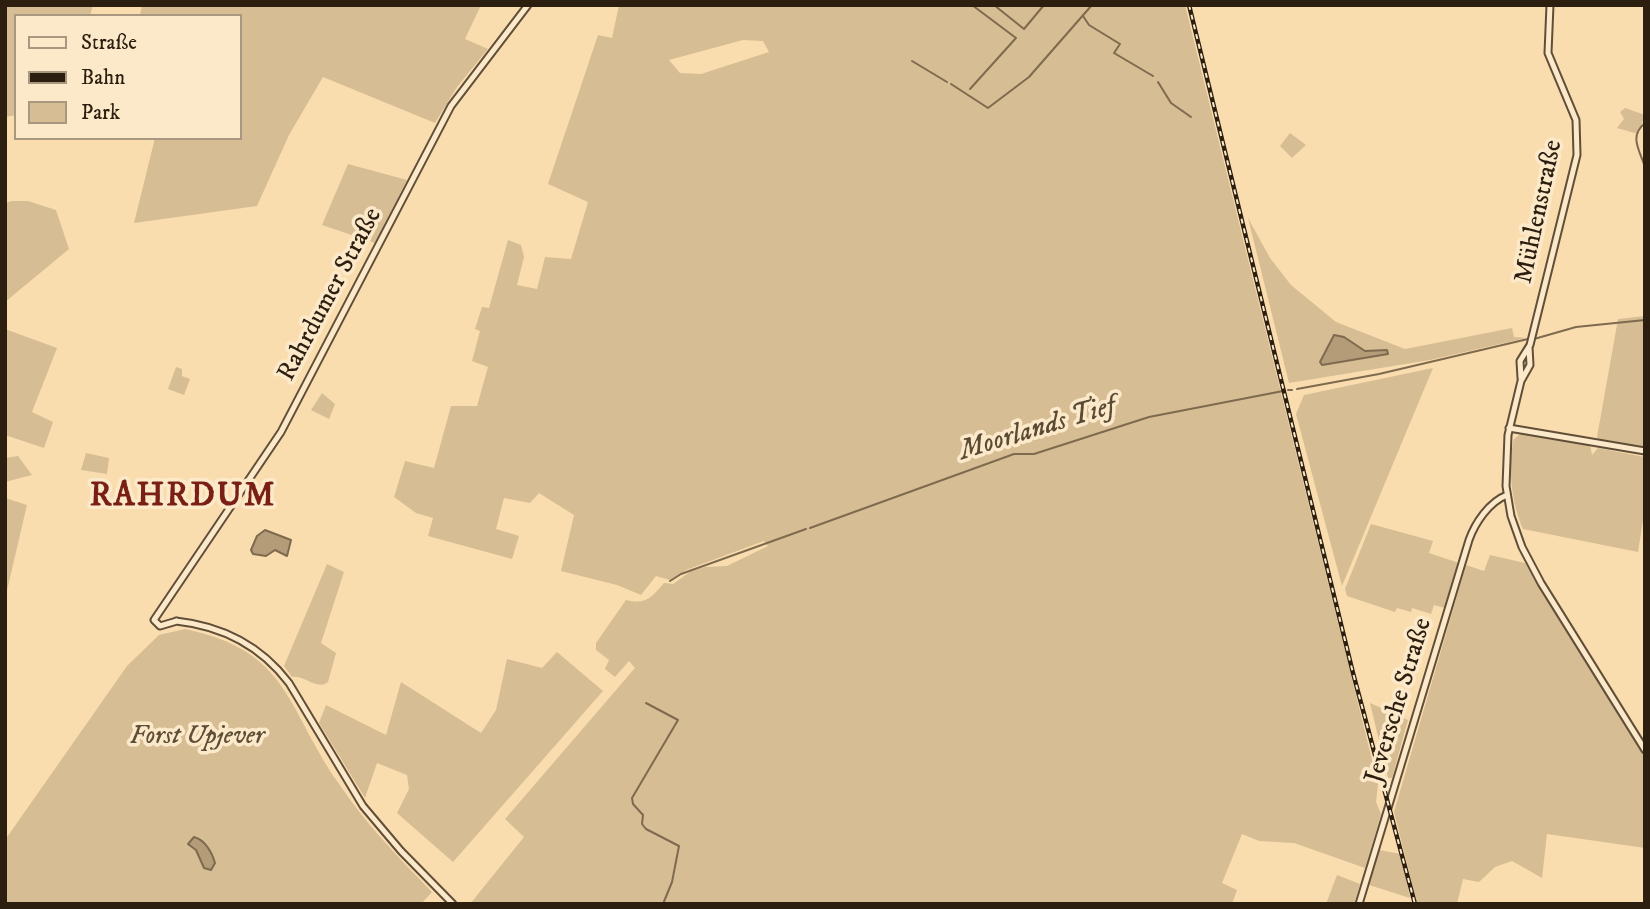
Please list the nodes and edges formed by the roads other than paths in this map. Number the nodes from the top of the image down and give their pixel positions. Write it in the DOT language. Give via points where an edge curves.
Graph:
graph roads {
  1 [pos="528,5"];
  2 [pos="1550,5"];
  3 [pos="1510,424"];
  4 [pos="1519,429"];
  5 [pos="1531,429"];
  6 [pos="1507,443"];
  7 [pos="1645,451"];
  8 [pos="1507,499"];
  9 [pos="1645,750"];
  10 [pos="453,904"];
  11 [pos="1359,904"];
  1 -- 10 [label="street, Rahrdumer Straße" via="451,107 281,432 167,603 164,617 229,634 276,666 363,806"];
  2 -- 3 [label="street, Mühlenstraße" via="1548,53 1576,120 1577,155 1530,345 1520,361 1524,368"];
  3 -- 4 [label="street"];
  3 -- 5 [label="street"];
  3 -- 6 [label="street"];
  4 -- 5 [label="street"];
  4 -- 6 [label="street"];
  5 -- 7 [label="street"];
  6 -- 8 [label="street"];
  8 -- 9 [label="street" via="1531,566"];
  8 -- 11 [label="street, Jeversche Straße" via="1500,498 1485,513 1469,540"];
}
